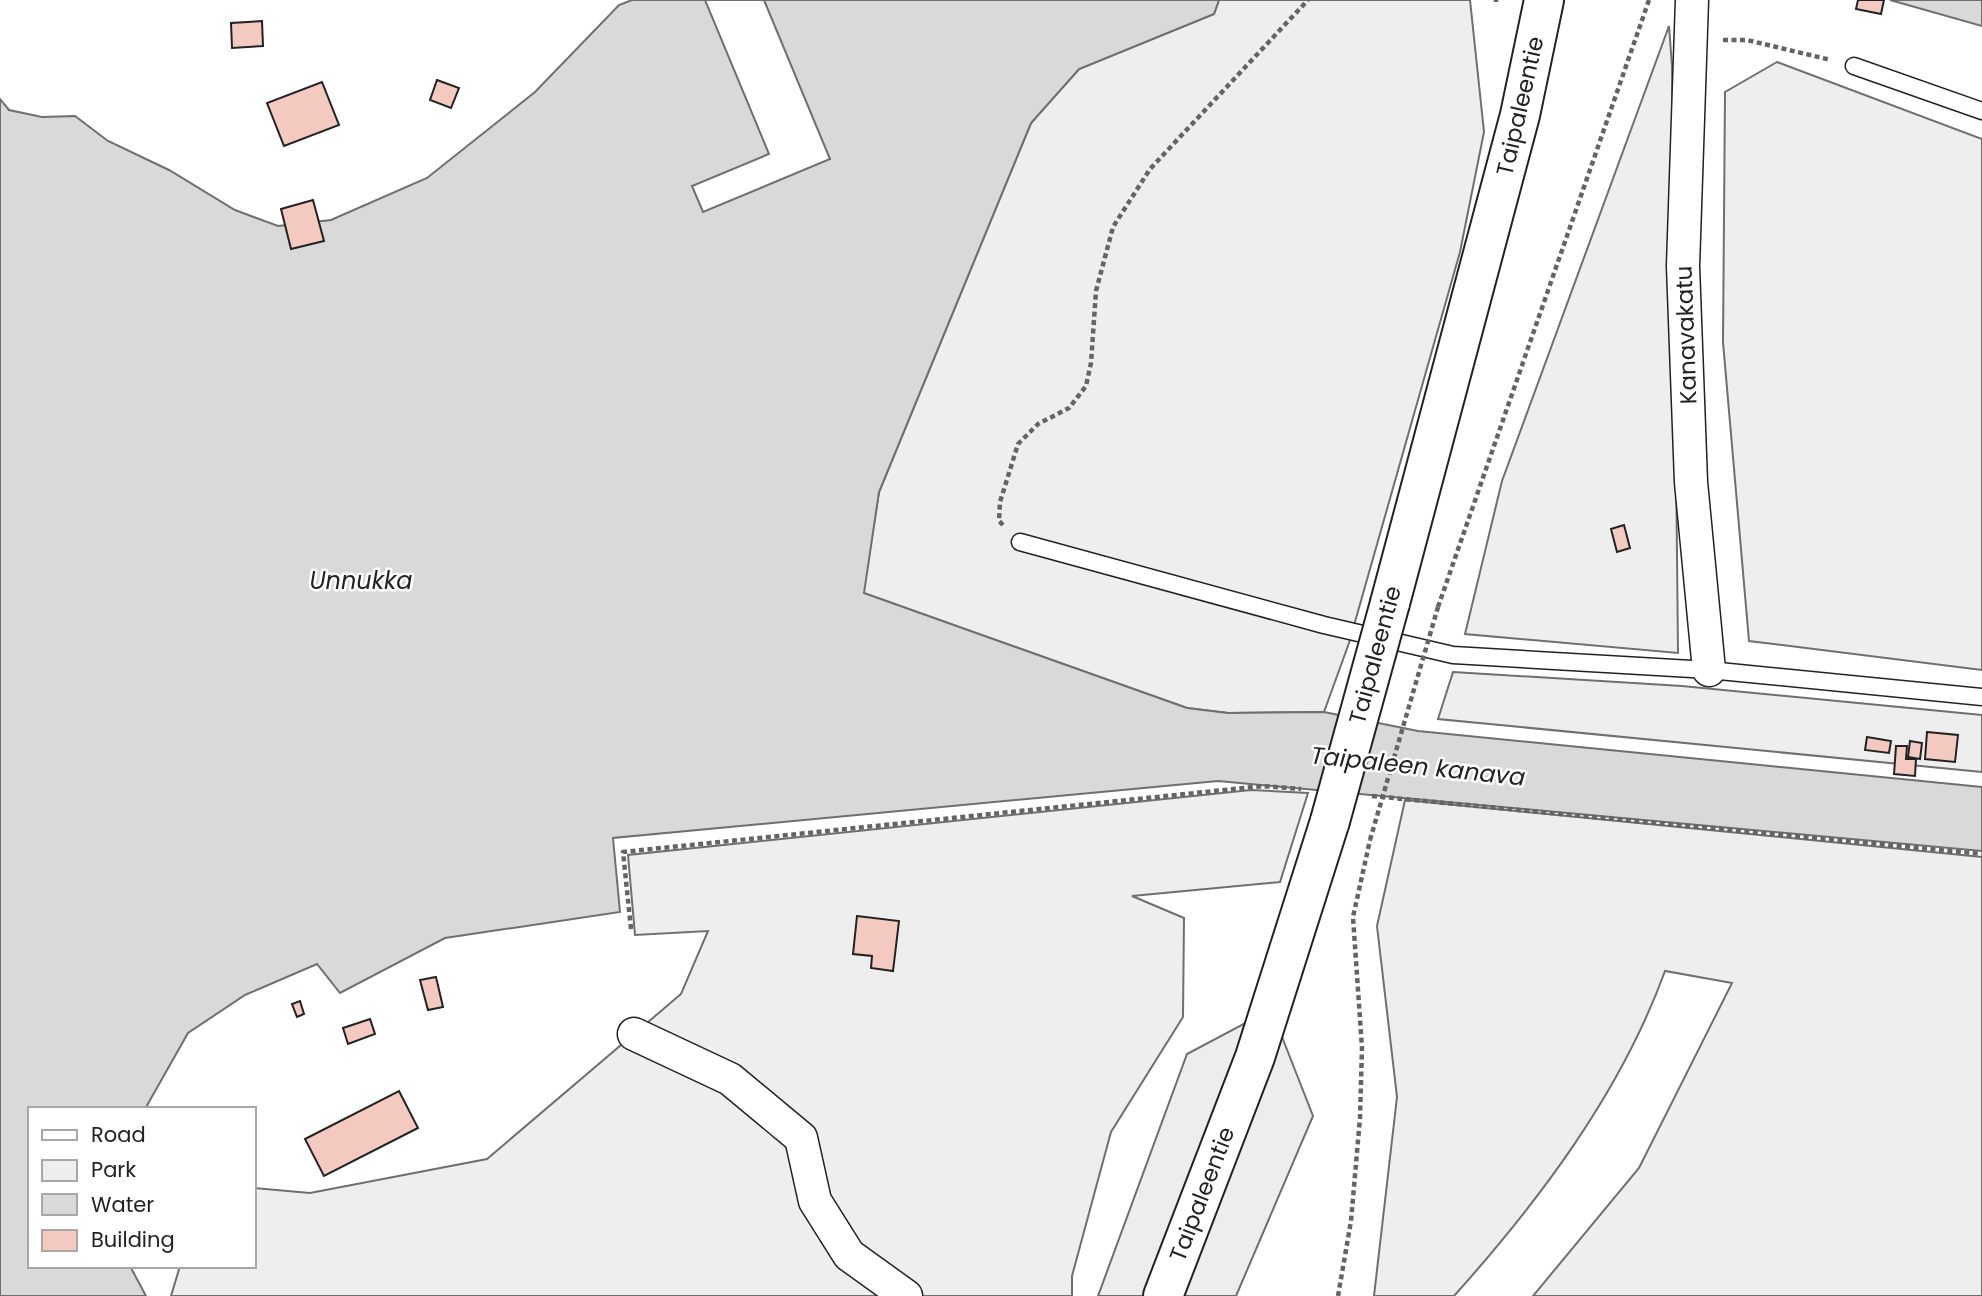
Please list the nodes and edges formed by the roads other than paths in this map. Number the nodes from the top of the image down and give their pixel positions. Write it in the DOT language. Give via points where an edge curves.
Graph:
graph roads {
  1 [pos="1544,0"];
  2 [pos="1692,0"];
  3 [pos="1854,66"];
  4 [pos="1982,111"];
  5 [pos="1020,542"];
  6 [pos="1709,670"];
  7 [pos="1982,697"];
  8 [pos="634,1034"];
  9 [pos="906,1296"];
  10 [pos="1163,1296"];
  1 -- 10 [label="highway, Taipaleentie, bridge" via="1520,116 1329,821 1255,1057"];
  2 -- 6 [label="street, Kanavakatu" via="1684,266 1691,481"];
  3 -- 4 [label="lane"];
  5 -- 6 [label="lane" via="1324,625 1453,655"];
  6 -- 7 [label="lane"];
  8 -- 9 [label="street" via="730,1079 801,1138 815,1201 849,1255"];
}
